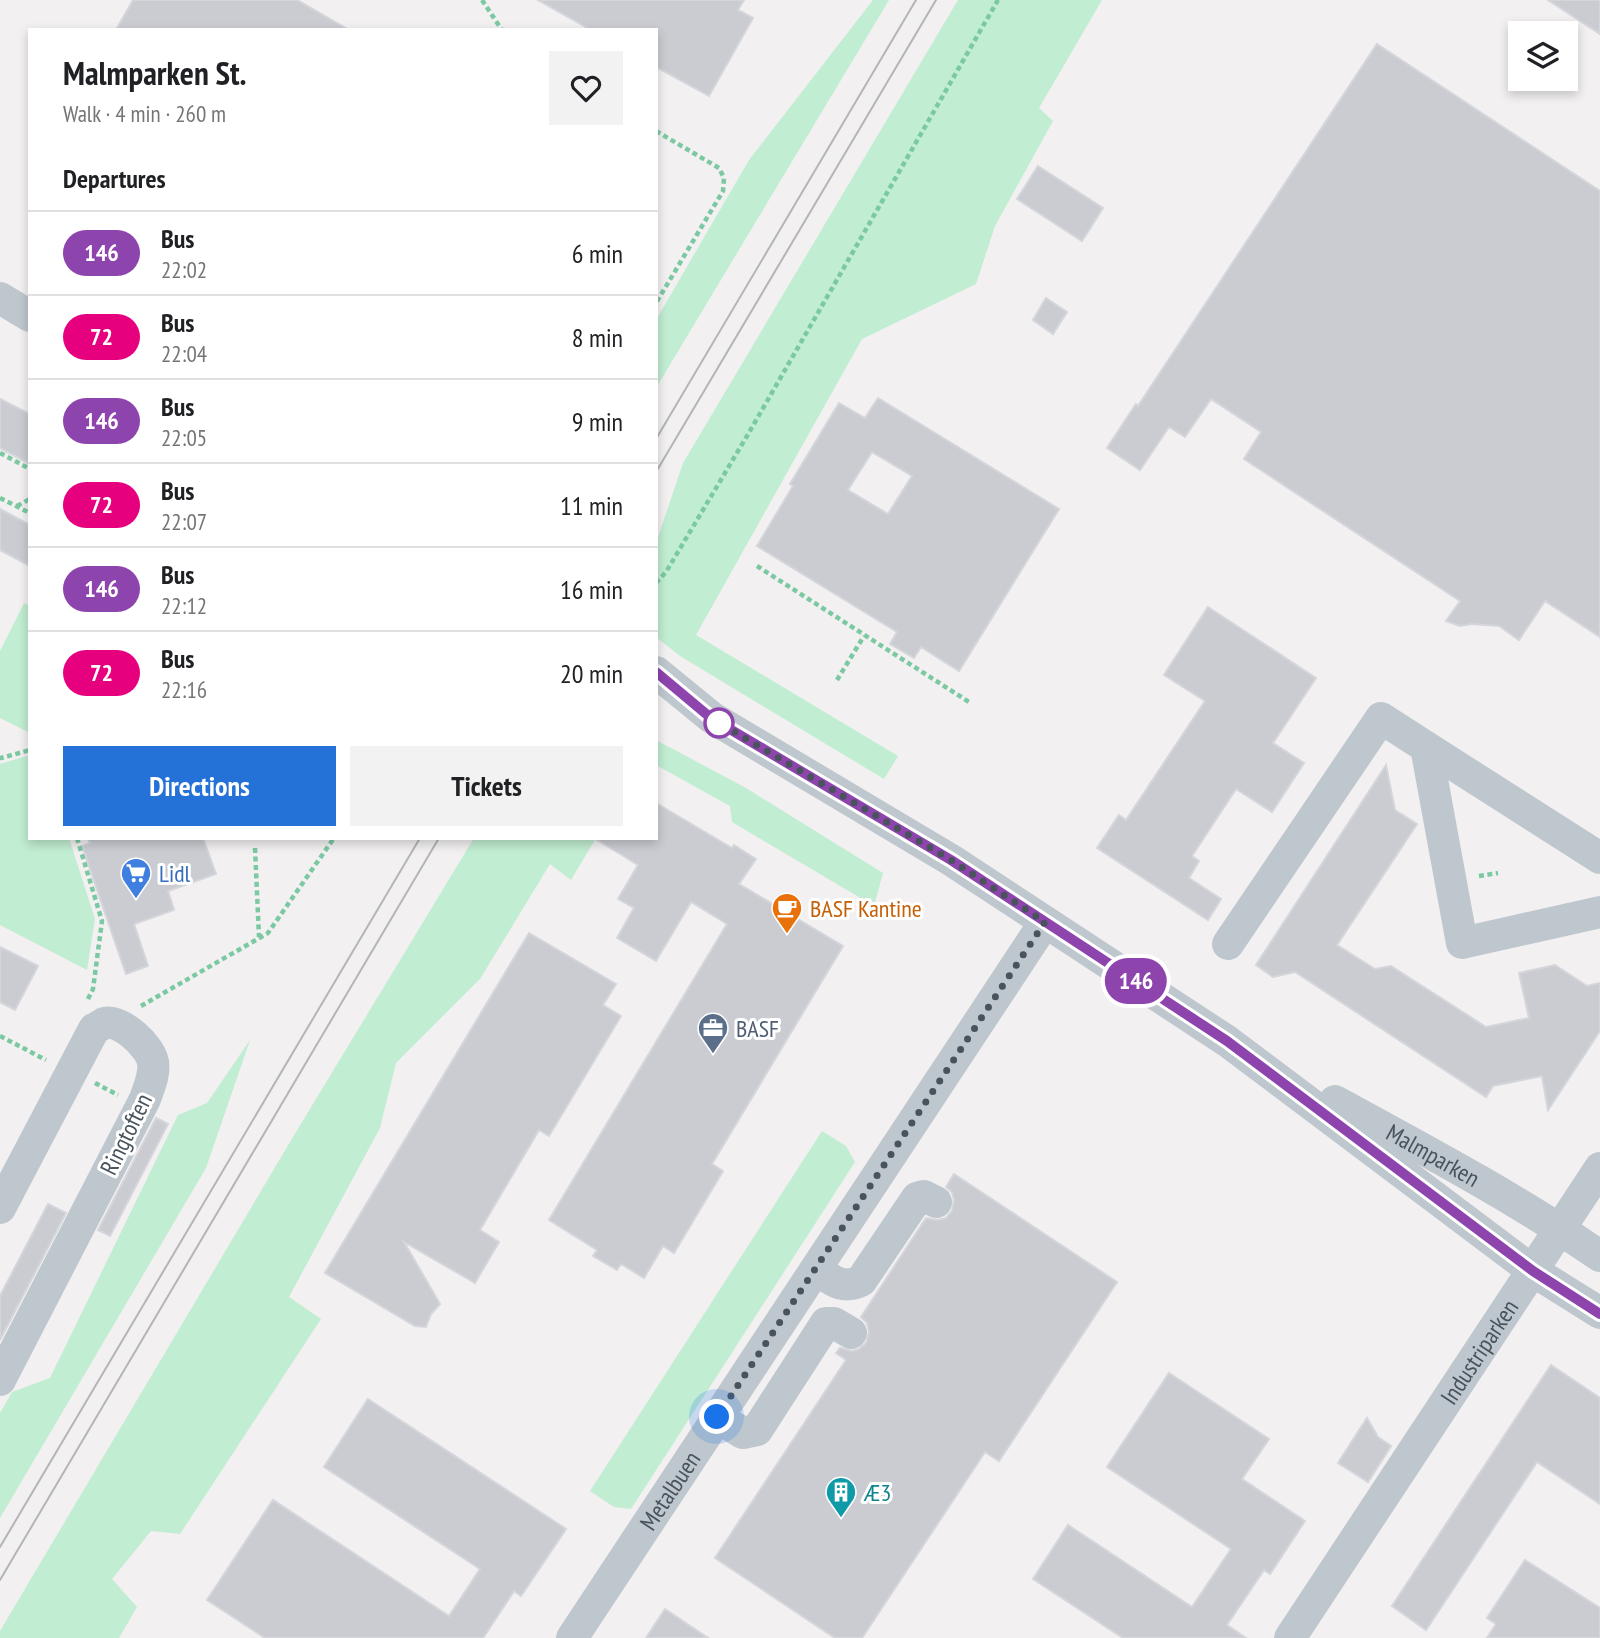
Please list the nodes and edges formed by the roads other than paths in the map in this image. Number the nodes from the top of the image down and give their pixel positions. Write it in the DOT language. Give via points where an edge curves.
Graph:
graph roads {
  1 [pos="0,298"];
  2 [pos="28,315"];
  3 [pos="658,674"];
  4 [pos="658,699"];
  5 [pos="711,718"];
  6 [pos="1426,747"];
  7 [pos="1600,858"];
  8 [pos="1600,912"];
  9 [pos="1045,922"];
  10 [pos="1228,944"];
  11 [pos="1227,1041"];
  12 [pos="1600,1168"];
  13 [pos="936,1202"];
  14 [pos="0,1208"];
  15 [pos="1560,1228"];
  16 [pos="1600,1256"];
  17 [pos="816,1269"];
  18 [pos="1533,1271"];
  19 [pos="1600,1314"];
  20 [pos="850,1333"];
  21 [pos="0,1380"];
  22 [pos="717,1417"];
  23 [pos="572,1638"];
  24 [pos="1290,1638"];
  1 -- 2 [label="street"];
  3 -- 5 [label="street, Malmparken"];
  4 -- 5 [label="street, Malmparken"];
  5 -- 9 [label="street, Malmparken" via="951,860"];
  6 -- 7 [label="street"];
  6 -- 8 [label="street" via="1462,943"];
  6 -- 10 [label="street" via="1381,718"];
  9 -- 11 [label="street, Malmparken"];
  9 -- 17 [label="street, Metalbuen"];
  11 -- 15 [label="street, Malmparken"];
  11 -- 18 [label="street, Malmparken"];
  12 -- 15 [label="street, Industriparken"];
  13 -- 17 [label="street" via="917,1198 861,1281 850,1286 835,1283"];
  14 -- 21 [label="street, Ringtoften" via="89,1037 103,1023 97,1017 141,1041 153,1063 145,1099"];
  15 -- 16 [label="street, Malmparken"];
  15 -- 18 [label="street, Industriparken"];
  17 -- 22 [label="street, Metalbuen"];
  18 -- 19 [label="street, Malmparken"];
  18 -- 24 [label="street, Industriparken"];
  20 -- 22 [label="street" via="826,1323 757,1430 743,1433"];
  22 -- 23 [label="street, Metalbuen"];
}
